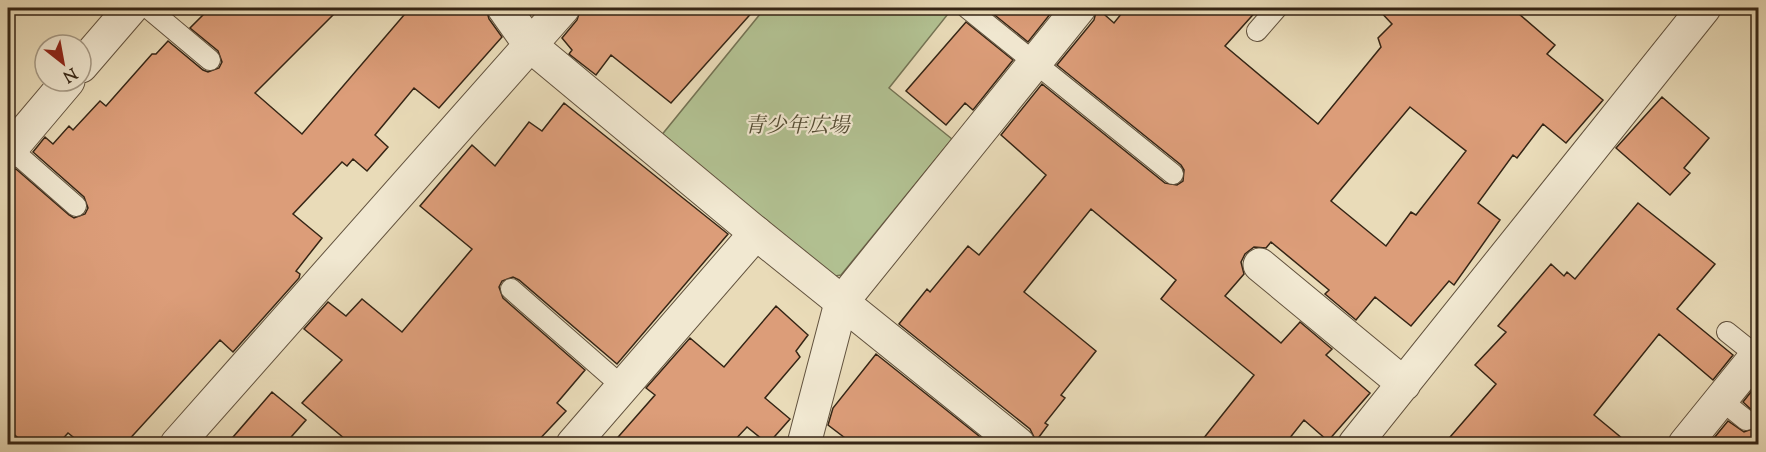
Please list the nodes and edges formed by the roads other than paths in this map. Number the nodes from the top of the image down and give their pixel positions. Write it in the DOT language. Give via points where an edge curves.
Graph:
graph roads {
  1 [pos="131,8"];
  2 [pos="148,8"];
  3 [pos="504,8"];
  4 [pos="563,8"];
  5 [pos="967,8"];
  6 [pos="1079,8"];
  7 [pos="1277,8"];
  8 [pos="1704,8"];
  9 [pos="1257,31"];
  10 [pos="531,46"];
  11 [pos="93,52"];
  12 [pos="210,60"];
  13 [pos="1036,64"];
  14 [pos="58,93"];
  15 [pos="9,150"];
  16 [pos="1173,174"];
  17 [pos="76,206"];
  18 [pos="756,233"];
  19 [pos="1260,265"];
  20 [pos="511,289"];
  21 [pos="842,303"];
  22 [pos="1727,332"];
  23 [pos="1758,355"];
  24 [pos="1404,384"];
  25 [pos="623,387"];
  26 [pos="177,444"];
  27 [pos="575,444"];
  28 [pos="804,444"];
  29 [pos="1018,444"];
  30 [pos="1355,444"];
  31 [pos="1685,444"];
  1 -- 11 [label="street"];
  2 -- 12 [label="lane"];
  3 -- 10 [label="street"];
  4 -- 10 [label="street"];
  5 -- 13 [label="lane"];
  6 -- 13 [label="street"];
  7 -- 9 [label="lane"];
  8 -- 24 [label="street"];
  10 -- 18 [label="street"];
  10 -- 26 [label="street"];
  13 -- 16 [label="lane"];
  13 -- 21 [label="street"];
  14 -- 15 [label="street"];
  15 -- 17 [label="lane"];
  18 -- 21 [label="street"];
  18 -- 25 [label="street"];
  19 -- 24 [label="street"];
  20 -- 25 [label="lane"];
  21 -- 28 [label="street"];
  21 -- 29 [label="street"];
  22 -- 23 [label="lane"];
  23 -- 31 [label="street" via="1733,410"];
  24 -- 30 [label="street"];
  25 -- 27 [label="street"];
}
